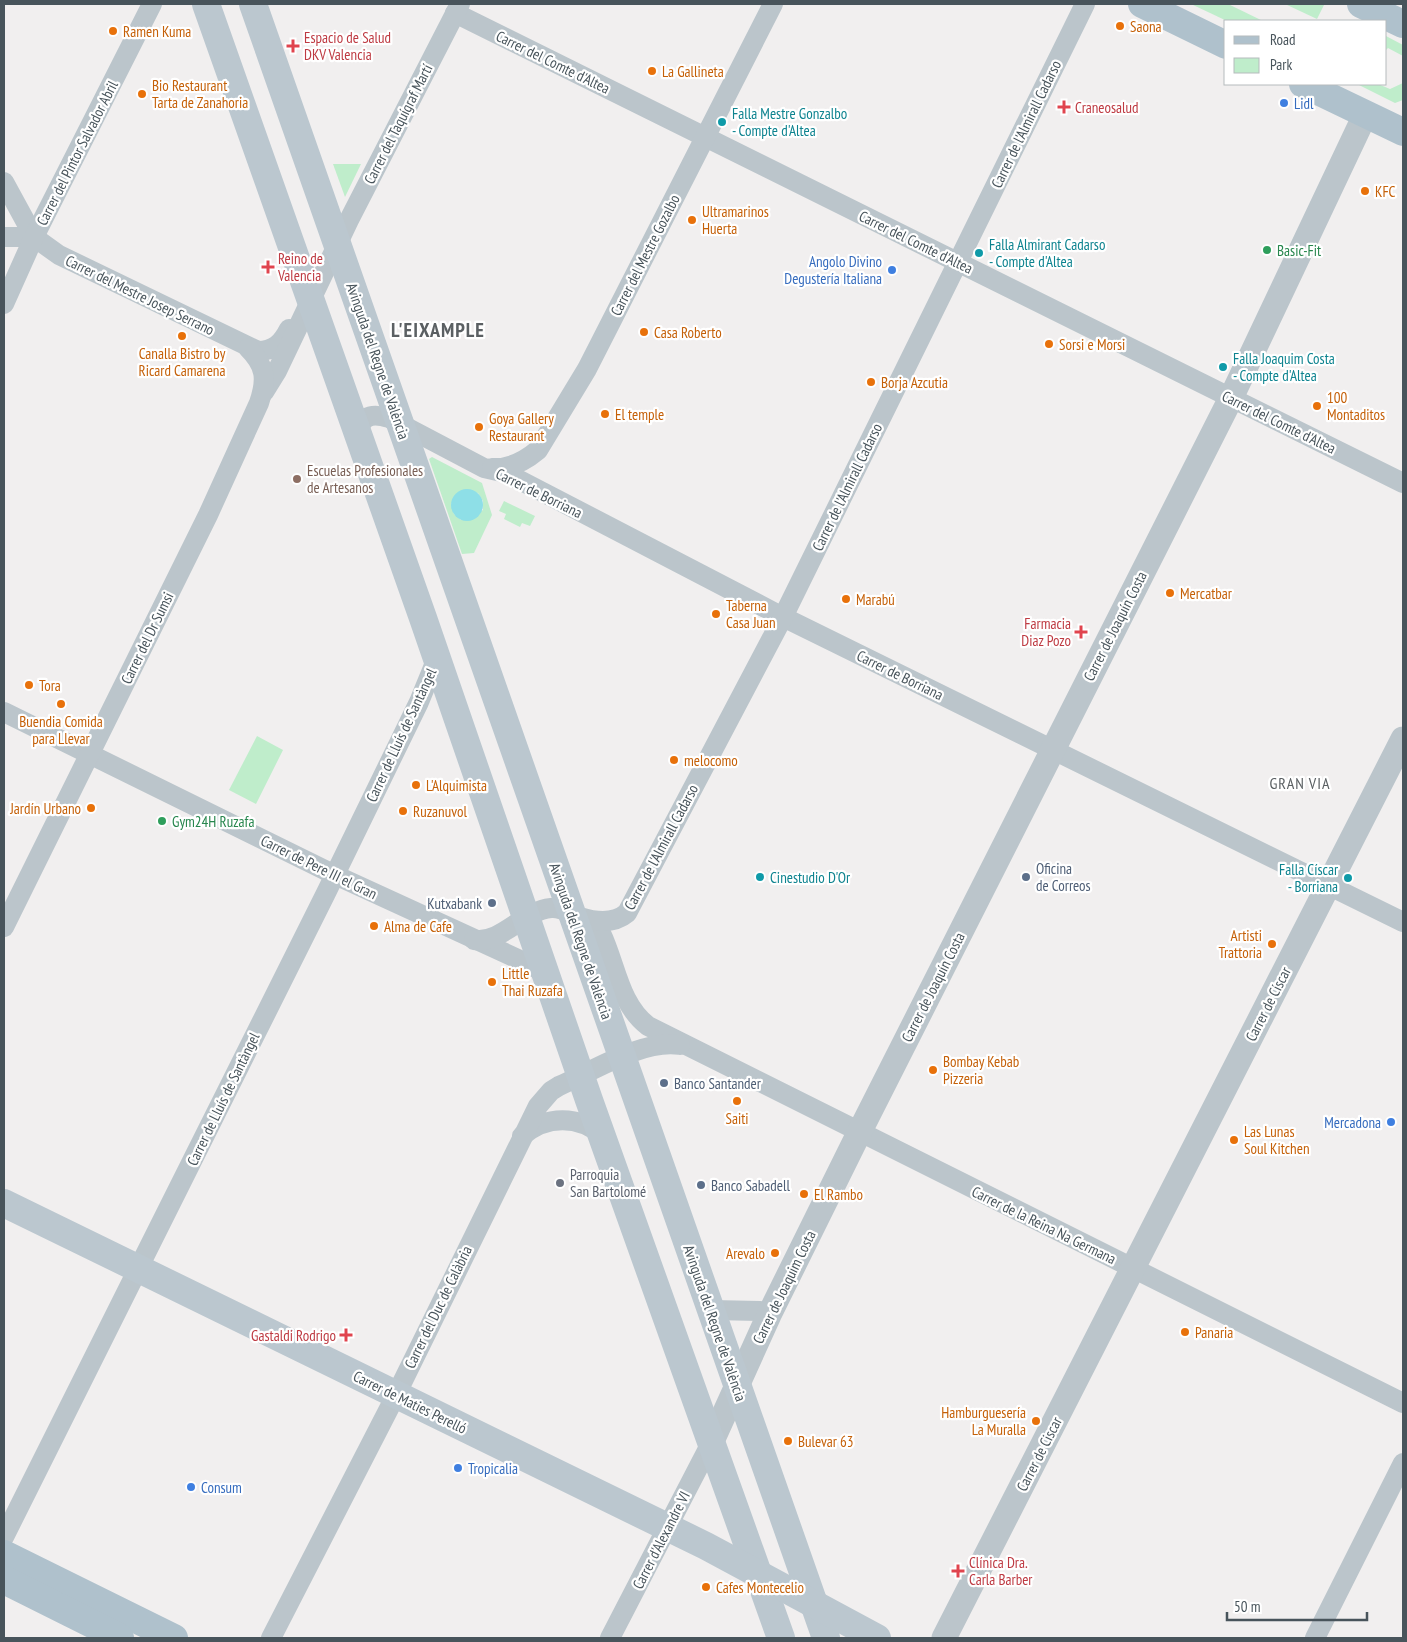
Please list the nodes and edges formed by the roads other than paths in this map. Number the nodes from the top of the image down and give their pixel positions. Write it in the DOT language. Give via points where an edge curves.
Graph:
graph roads {
  1 [pos="152,4"];
  2 [pos="206,4"];
  3 [pos="253,4"];
  4 [pos="773,4"];
  5 [pos="1085,4"];
  6 [pos="1142,4"];
  7 [pos="458,8"];
  8 [pos="1366,11"];
  9 [pos="1403,24"];
  10 [pos="1224,44"];
  11 [pos="1319,87"];
  12 [pos="1365,115"];
  13 [pos="1403,131"];
  14 [pos="706,137"];
  15 [pos="4,182"];
  16 [pos="4,237"];
  17 [pos="34,237"];
  18 [pos="337,244"];
  19 [pos="958,262"];
  20 [pos="310,285"];
  21 [pos="4,304"];
  22 [pos="248,348"];
  23 [pos="1231,398"];
  24 [pos="259,403"];
  25 [pos="400,424"];
  26 [pos="360,439"];
  27 [pos="484,468"];
  28 [pos="1403,483"];
  29 [pos="782,617"];
  30 [pos="437,658"];
  31 [pos="4,712"];
  32 [pos="1403,739"];
  33 [pos="1052,749"];
  34 [pos="90,755"];
  35 [pos="335,875"];
  36 [pos="1329,885"];
  37 [pos="576,915"];
  38 [pos="526,916"];
  39 [pos="1403,922"];
  40 [pos="4,927"];
  41 [pos="474,940"];
  42 [pos="551,985"];
  43 [pos="640,1020"];
  44 [pos="685,1045"];
  45 [pos="621,1058"];
  46 [pos="582,1076"];
  47 [pos="859,1133"];
  48 [pos="522,1136"];
  49 [pos="603,1136"];
  50 [pos="4,1204"];
  51 [pos="139,1269"];
  52 [pos="1133,1269"];
  53 [pos="711,1310"];
  54 [pos="768,1315"];
  55 [pos="737,1385"];
  56 [pos="396,1395"];
  57 [pos="1403,1403"];
  58 [pos="712,1442"];
  59 [pos="1403,1463"];
  60 [pos="667,1528"];
  61 [pos="5,1562"];
  62 [pos="758,1574"];
  63 [pos="814,1606"];
  64 [pos="120,1638"];
  65 [pos="174,1638"];
  66 [pos="271,1638"];
  67 [pos="610,1638"];
  68 [pos="780,1638"];
  69 [pos="826,1638"];
  70 [pos="877,1638"];
  71 [pos="944,1638"];
  72 [pos="1315,1638"];
  1 -- 17 [label="street, Carrer del Pintor Salvador Abril"];
  2 -- 20 [label="main road"];
  3 -- 18 [label="main road, Avinguda del Regne de València"];
  4 -- 14 [label="street, Carrer del Mestre Gozalbo"];
  5 -- 19 [label="street, Carrer de l'Almirall Cadarso"];
  6 -- 10 [label="main road"];
  7 -- 14 [label="street, Carrer del Comte d'Altea"];
  7 -- 18 [label="street, Carrer del Taquígraf Martí"];
  8 -- 9 [label="main road"];
  11 -- 12 [label="main road"];
  12 -- 13 [label="main road"];
  12 -- 23 [label="street, Carrer de Joaquín Costa"];
  14 -- 19 [label="street, Carrer del Comte d'Altea"];
  14 -- 27 [label="street, Carrer del Mestre Gozalbo" via="587,369 538,450 527,460 497,469"];
  15 -- 17 [label="street"];
  16 -- 17 [label="street"];
  17 -- 21 [label="street, Carrer del Pintor Salvador Abril"];
  17 -- 22 [label="street, Carrer del Mestre Josep Serrano" via="59,255"];
  18 -- 20 [label="street"];
  18 -- 25 [label="main road, Avinguda del Regne de València"];
  19 -- 23 [label="street, Carrer del Comte d'Altea"];
  19 -- 29 [label="street, Carrer de l'Almirall Cadarso"];
  20 -- 22 [label="street" via="283,340 267,351"];
  20 -- 24 [label="street" via="277,370"];
  20 -- 26 [label="main road"];
  22 -- 24 [label="street, Carrer del Dr Sumsi" via="257,358 264,377"];
  23 -- 28 [label="street, Carrer del Comte d'Altea"];
  23 -- 33 [label="street, Carrer de Joaquín Costa"];
  24 -- 34 [label="street, Carrer del Dr Sumsi"];
  25 -- 26 [label="street, Carrer de Borriana" via="372,415 361,423"];
  25 -- 27 [label="street, Carrer de Borriana"];
  25 -- 37 [label="main road, Avinguda del Regne de València"];
  26 -- 30 [label="main road"];
  27 -- 29 [label="street, Carrer de Borriana" via="506,473"];
  29 -- 33 [label="street, Carrer de Borriana"];
  29 -- 37 [label="street, Carrer de l'Almirall Cadarso" via="628,913 616,921"];
  30 -- 35 [label="street, Carrer de Lluís de Santàngel"];
  30 -- 38 [label="main road"];
  31 -- 34 [label="street, Carrer de Pere III el Gran"];
  32 -- 36 [label="street, Carrer de Císcar"];
  33 -- 36 [label="street, Carrer de Borriana"];
  33 -- 47 [label="street, Carrer de Joaquín Costa"];
  34 -- 35 [label="street, Carrer de Pere III el Gran"];
  34 -- 40 [label="street, Carrer del Dr Sumsi"];
  35 -- 41 [label="street, Carrer de Pere III el Gran"];
  35 -- 51 [label="street, Carrer de Lluís de Santàngel"];
  36 -- 39 [label="street, Carrer de Borriana"];
  36 -- 52 [label="street, Carrer de Císcar"];
  37 -- 38 [label="street" via="554,908"];
  37 -- 43 [label="street, Avinguda del Regne de València" via="602,932 628,1003"];
  37 -- 45 [label="main road, Avinguda del Regne de València"];
  38 -- 41 [label="street" via="491,938"];
  38 -- 42 [label="main road"];
  41 -- 42 [label="street, Carrer de Pere III el Gran" via="538,969"];
  42 -- 46 [label="main road"];
  43 -- 44 [label="street, Carrer de la Reina Na Germana"];
  44 -- 45 [label="street, Carrer de la Reina Na Germana" via="658,1044"];
  44 -- 47 [label="street, Carrer de la Reina Na Germana"];
  45 -- 46 [label="street, Carrer del Duc de Calàbria"];
  45 -- 53 [label="main road, Avinguda del Regne de València"];
  46 -- 48 [label="street, Carrer del Duc de Calàbria" via="559,1086 543,1098"];
  46 -- 49 [label="main road"];
  47 -- 52 [label="street, Carrer de la Reina Na Germana"];
  47 -- 54 [label="street, Carrer de Joaquim Costa"];
  48 -- 49 [label="street" via="532,1127 564,1120 587,1125"];
  48 -- 56 [label="street, Carrer del Duc de Calàbria"];
  49 -- 58 [label="main road"];
  50 -- 51 [label="main road, Carrer de Maties Perelló"];
  51 -- 56 [label="main road, Carrer de Maties Perelló"];
  51 -- 61 [label="street, Carrer de Lluís de Santàngel"];
  52 -- 57 [label="street, Carrer de la Reina Na Germana"];
  52 -- 71 [label="street, Carrer de Ciscar"];
  53 -- 54 [label="street" via="760,1311"];
  53 -- 55 [label="main road, Avinguda del Regne de València"];
  54 -- 55 [label="street, Carrer de Joaquim Costa"];
  55 -- 58 [label="street, Carrer de Joaquim Costa"];
  55 -- 63 [label="main road, Avinguda del Regne de València"];
  56 -- 60 [label="main road, Carrer de Maties Perelló"];
  56 -- 66 [label="street, Carrer del Duc de Calàbria"];
  58 -- 60 [label="street, Carrer d'Alexandre VI"];
  58 -- 62 [label="main road"];
  59 -- 72 [label="street"];
  60 -- 62 [label="main road, Carrer de Maties Perelló"];
  60 -- 67 [label="street, Carrer d'Alexandre VI"];
  61 -- 64 [label="main road"];
  61 -- 65 [label="main road"];
  62 -- 63 [label="main road, Carrer de Maties Perelló"];
  62 -- 68 [label="main road"];
  63 -- 69 [label="main road, Avinguda del Regne de València"];
  63 -- 70 [label="main road, Carrer de Maties Perelló"];
}
